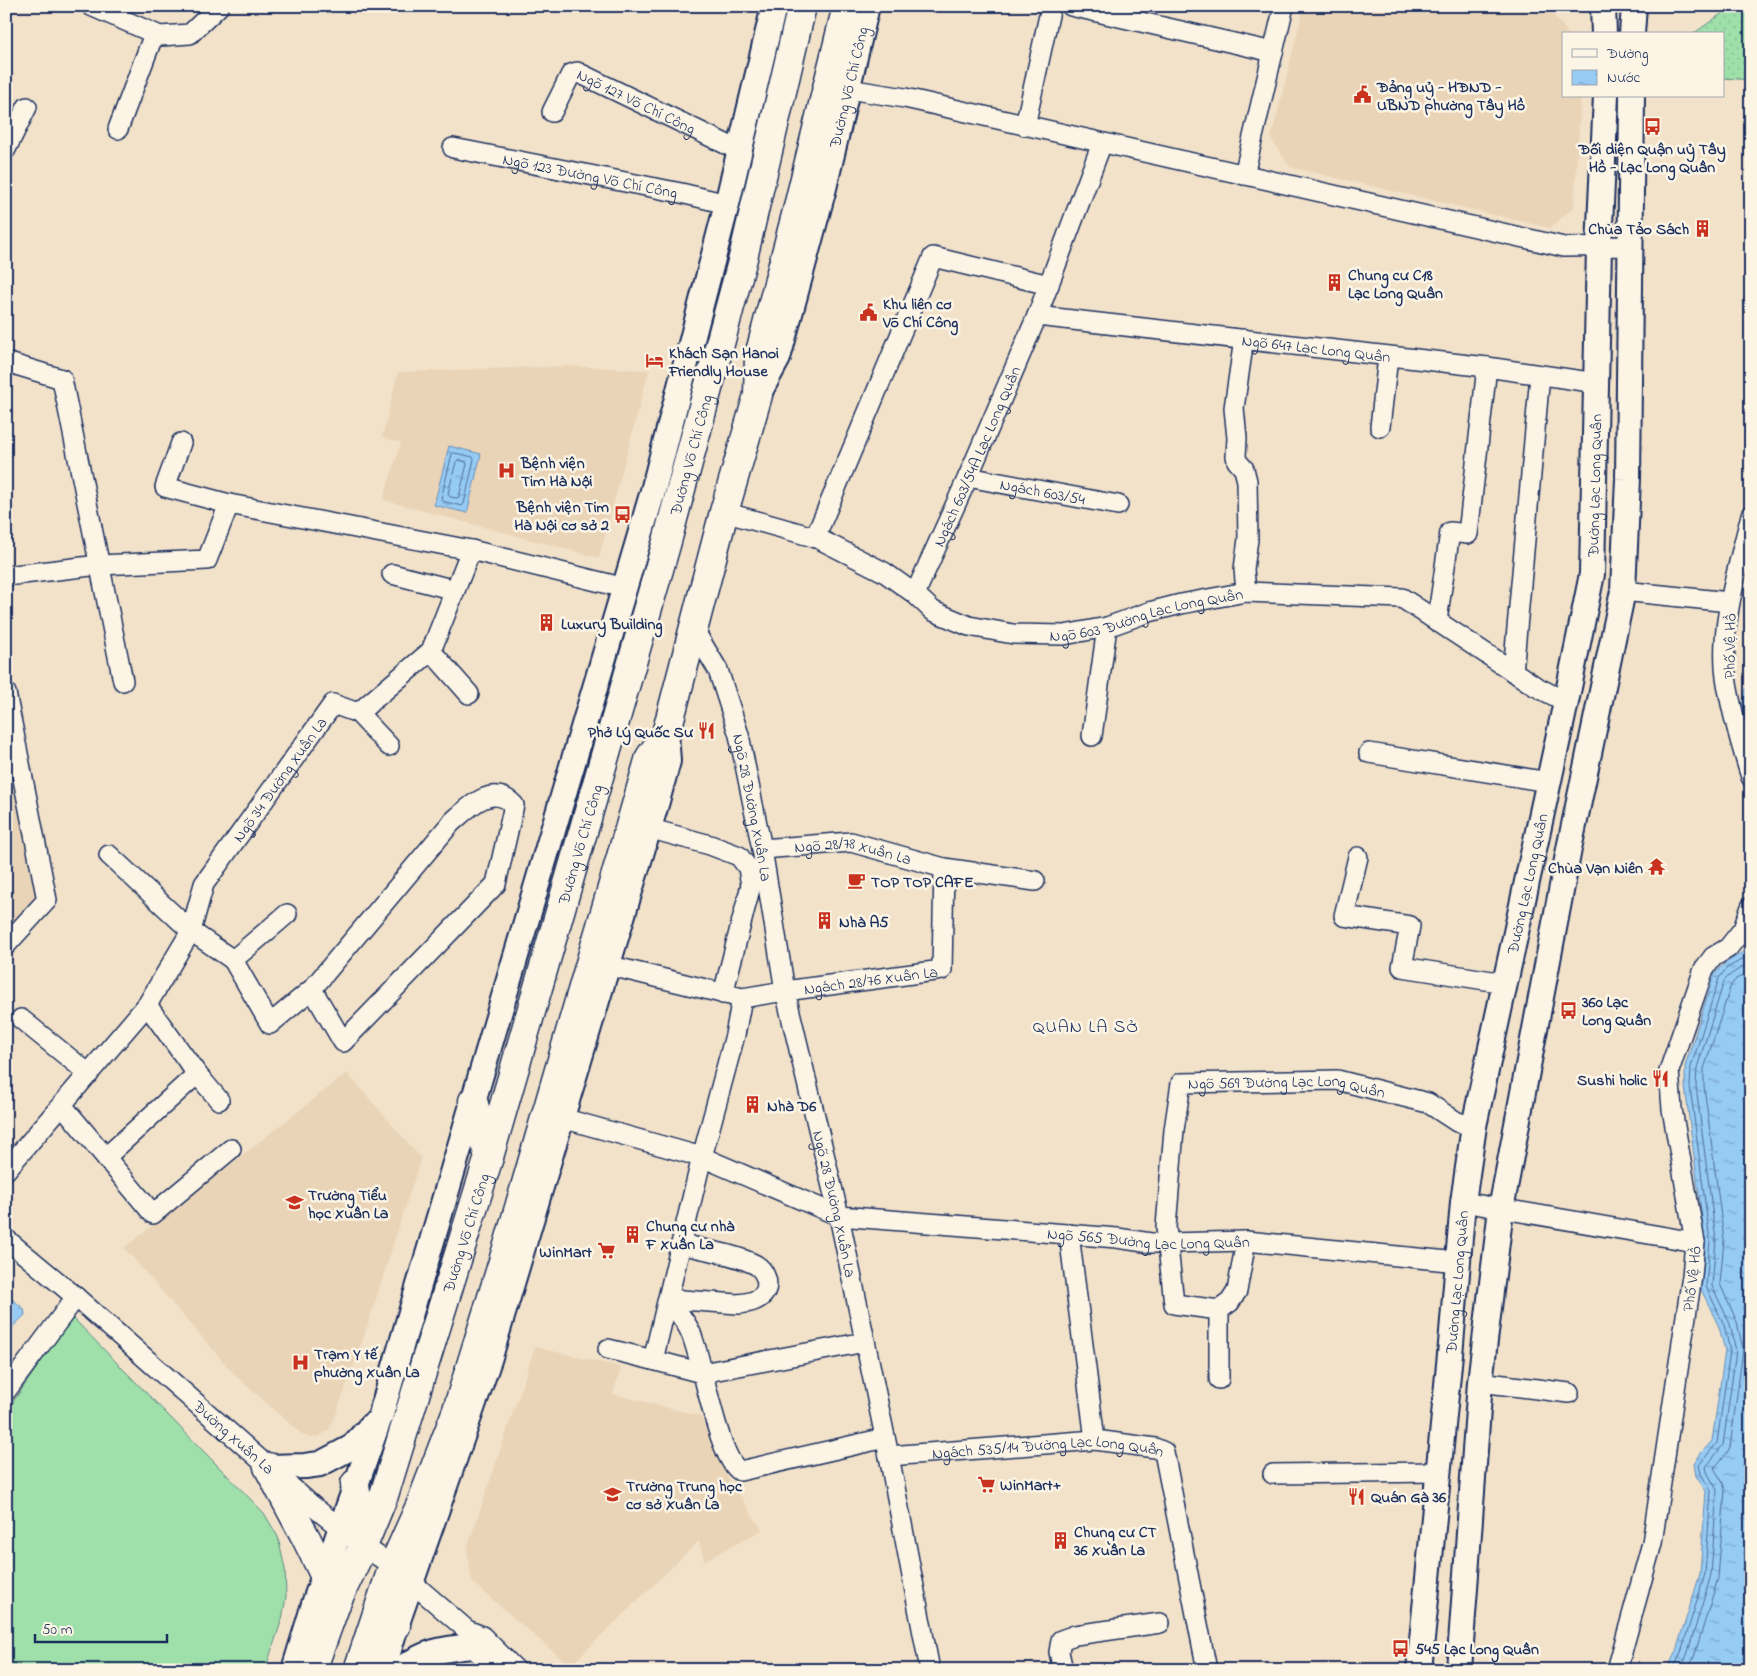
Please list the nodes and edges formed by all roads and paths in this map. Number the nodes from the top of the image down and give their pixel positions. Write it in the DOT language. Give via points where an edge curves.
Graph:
graph roads {
  1 [pos="91,6"];
  2 [pos="219,6"];
  3 [pos="774,6"];
  4 [pos="802,6"];
  5 [pos="848,6"];
  6 [pos="867,6"];
  7 [pos="1052,6"];
  8 [pos="1071,6"];
  9 [pos="1284,6"];
  10 [pos="1603,6"];
  11 [pos="1634,6"];
  12 [pos="1604,32"];
  13 [pos="1632,32"];
  14 [pos="154,34"];
  15 [pos="1273,52"];
  16 [pos="848,89"];
  17 [pos="1606,98"];
  18 [pos="1632,98"];
  19 [pos="28,107"];
  20 [pos="552,112"];
  21 [pos="1025,126"];
  22 [pos="118,129"];
  23 [pos="1102,143"];
  24 [pos="453,148"];
  25 [pos="6,149"];
  26 [pos="740,151"];
  27 [pos="1244,175"];
  28 [pos="727,204"];
  29 [pos="1632,246"];
  30 [pos="1599,247"];
  31 [pos="1049,285"];
  32 [pos="1037,316"];
  33 [pos="1244,339"];
  34 [pos="1388,357"];
  35 [pos="6,362"];
  36 [pos="1487,367"];
  37 [pos="1540,375"];
  38 [pos="1596,383"];
  39 [pos="758,395"];
  40 [pos="1380,428"];
  41 [pos="181,443"];
  42 [pos="968,476"];
  43 [pos="229,504"];
  44 [pos="1118,505"];
  45 [pos="724,512"];
  46 [pos="1751,515"];
  47 [pos="815,538"];
  48 [pos="471,550"];
  49 [pos="99,565"];
  50 [pos="392,574"];
  51 [pos="6,576"];
  52 [pos="625,588"];
  53 [pos="455,590"];
  54 [pos="1623,591"];
  55 [pos="1246,592"];
  56 [pos="915,594"];
  57 [pos="1730,602"];
  58 [pos="1437,621"];
  59 [pos="1107,627"];
  60 [pos="693,628"];
  61 [pos="431,650"];
  62 [pos="1513,672"];
  63 [pos="122,681"];
  64 [pos="6,693"];
  65 [pos="469,694"];
  66 [pos="1566,702"];
  67 [pos="358,713"];
  68 [pos="666,734"];
  69 [pos="1092,736"];
  70 [pos="389,746"];
  71 [pos="1369,753"];
  72 [pos="1751,777"];
  73 [pos="1549,782"];
  74 [pos="648,828"];
  75 [pos="762,849"];
  76 [pos="109,855"];
  77 [pos="1358,857"];
  78 [pos="944,868"];
  79 [pos="1035,881"];
  80 [pos="1751,907"];
  81 [pos="287,914"];
  82 [pos="191,931"];
  83 [pos="6,944"];
  84 [pos="233,960"];
  85 [pos="607,965"];
  86 [pos="1505,983"];
  87 [pos="312,990"];
  88 [pos="786,991"];
  89 [pos="723,994"];
  90 [pos="742,998"];
  91 [pos="147,1005"];
  92 [pos="21,1019"];
  93 [pos="89,1074"];
  94 [pos="197,1074"];
  95 [pos="219,1100"];
  96 [pos="473,1101"];
  97 [pos="62,1105"];
  98 [pos="562,1118"];
  99 [pos="1474,1126"];
  100 [pos="231,1149"];
  101 [pos="106,1157"];
  102 [pos="489,1157"];
  103 [pos="702,1157"];
  104 [pos="6,1170"];
  105 [pos="1463,1202"];
  106 [pos="1500,1209"];
  107 [pos="839,1216"];
  108 [pos="1069,1234"];
  109 [pos="6,1239"];
  110 [pos="1246,1241"];
  111 [pos="1695,1242"];
  112 [pos="1168,1243"];
  113 [pos="681,1244"];
  114 [pos="1458,1262"];
  115 [pos="76,1297"];
  116 [pos="668,1300"];
  117 [pos="1219,1310"];
  118 [pos="865,1342"];
  119 [pos="608,1348"];
  120 [pos="653,1360"];
  121 [pos="702,1373"];
  122 [pos="1218,1379"];
  123 [pos="1480,1382"];
  124 [pos="6,1391"];
  125 [pos="1569,1393"];
  126 [pos="381,1414"];
  127 [pos="1095,1440"];
  128 [pos="887,1447"];
  129 [pos="268,1467"];
  130 [pos="1438,1472"];
  131 [pos="1273,1474"];
  132 [pos="355,1484"];
  133 [pos="447,1484"];
  134 [pos="422,1498"];
  135 [pos="340,1528"];
  136 [pos="363,1546"];
  137 [pos="402,1574"];
  138 [pos="324,1576"];
  139 [pos="337,1601"];
  140 [pos="1160,1623"];
  141 [pos="396,1626"];
  142 [pos="469,1638"];
  143 [pos="306,1667"];
  144 [pos="358,1670"];
  145 [pos="383,1670"];
  146 [pos="400,1670"];
  147 [pos="495,1670"];
  148 [pos="516,1670"];
  149 [pos="930,1670"];
  150 [pos="1063,1670"];
  151 [pos="1207,1670"];
  152 [pos="1419,1670"];
  153 [pos="1459,1670"];
  154 [pos="1617,1670"];
  1 -- 14 [label="street"];
  2 -- 14 [label="street" via="190,34"];
  3 -- 26 [label="main road, Đường Võ Chí Công"];
  4 -- 102 [label="highway, Đường Võ Chí Công" via="743,258 666,545"];
  5 -- 39 [label="highway, Đường Võ Chí Công" via="759,356"];
  6 -- 16 [label="main road, Đường Võ Chí Công"];
  7 -- 21 [label="street"];
  8 -- 15 [label="street"];
  9 -- 15 [label="street"];
  10 -- 12 [label="main road"];
  11 -- 13 [label="main road"];
  14 -- 22 [label="street"];
  15 -- 27 [label="street"];
  16 -- 21 [label="street" via="905,98"];
  16 -- 39 [label="main road, Đường Võ Chí Công" via="778,358"];
  17 -- 30 [label="main road, Đường Lạc Long Quân"];
  18 -- 29 [label="main road, Đường Lạc Long Quân"];
  19 -- 25 [label="street"];
  20 -- 26 [label="street, Ngõ 127 Võ Chí Công" via="571,74 577,72"];
  21 -- 23 [label="street"];
  23 -- 27 [label="street"];
  23 -- 31 [label="street, Ngách 603/54A Lạc Long Quân"];
  24 -- 28 [label="street, Ngõ 123 Đường Võ Chí Công"];
  26 -- 28 [label="main road, Đường Võ Chí Công"];
  27 -- 30 [label="street" via="1564,248"];
  28 -- 52 [label="main road, Đường Võ Chí Công"];
  29 -- 30 [label="street"];
  29 -- 54 [label="main road, Đường Lạc Long Quân"];
  30 -- 38 [label="main road, Đường Lạc Long Quân"];
  31 -- 32 [label="street, Ngách 603/54A Lạc Long Quân"];
  31 -- 47 [label="street" via="933,257"];
  32 -- 33 [label="street, Ngõ 647 Lạc Long Quân"];
  32 -- 42 [label="street, Ngách 603/54A Lạc Long Quân"];
  33 -- 34 [label="street, Ngõ 647 Lạc Long Quân"];
  33 -- 55 [label="street" via="1234,408 1236,456 1247,481"];
  34 -- 36 [label="street, Ngõ 647 Lạc Long Quân"];
  34 -- 40 [label="street"];
  35 -- 49 [label="street" via="62,380"];
  36 -- 37 [label="street, Ngõ 647 Lạc Long Quân"];
  36 -- 58 [label="street" via="1468,534 1450,532"];
  37 -- 38 [label="street, Ngõ 647 Lạc Long Quân"];
  37 -- 62 [label="street"];
  38 -- 66 [label="main road, Đường Lạc Long Quân" via="1592,574"];
  39 -- 45 [label="highway, Đường Võ Chí Công"];
  41 -- 43 [label="street" via="165,487"];
  42 -- 44 [label="street, Ngách 603/54"];
  42 -- 56 [label="street, Ngách 603/54A Lạc Long Quân"];
  43 -- 48 [label="street"];
  43 -- 49 [label="street" via="206,560"];
  45 -- 47 [label="street, Ngõ 603 Đường Lạc Long Quân"];
  45 -- 60 [label="highway, Đường Võ Chí Công"];
  46 -- 57 [label="street, Phố Vệ Hồ"];
  47 -- 56 [label="street, Ngõ 603 Đường Lạc Long Quân" via="884,572"];
  48 -- 52 [label="street"];
  48 -- 53 [label="street"];
  49 -- 51 [label="street"];
  49 -- 63 [label="street"];
  50 -- 53 [label="street"];
  52 -- 96 [label="main road, Đường Võ Chí Công"];
  53 -- 61 [label="street"];
  54 -- 57 [label="street"];
  54 -- 106 [label="main road, Đường Lạc Long Quân" via="1569,848"];
  55 -- 58 [label="street, Ngõ 603 Đường Lạc Long Quân" via="1402,598"];
  55 -- 59 [label="street, Ngõ 603 Đường Lạc Long Quân" via="1149,612"];
  56 -- 59 [label="street, Ngõ 603 Đường Lạc Long Quân" via="933,611 969,626 1014,634 1064,635"];
  57 -- 72 [label="street, Phố Vệ Hồ" via="1726,676"];
  58 -- 62 [label="street, Ngõ 603 Đường Lạc Long Quân"];
  59 -- 69 [label="street"];
  60 -- 68 [label="highway, Đường Võ Chí Công"];
  60 -- 75 [label="street, Ngõ 28 Đường Xuân La" via="718,670 739,735"];
  61 -- 65 [label="street"];
  61 -- 67 [label="street"];
  62 -- 66 [label="street, Ngõ 603 Đường Lạc Long Quân"];
  64 -- 83 [label="street" via="47,900"];
  66 -- 73 [label="main road, Đường Lạc Long Quân"];
  67 -- 70 [label="street"];
  67 -- 82 [label="street, Ngõ 34 Đường Xuân La" via="333,704 204,884"];
  68 -- 74 [label="main road, Đường Võ Chí Công" via="668,761"];
  68 -- 134 [label="highway, Đường Võ Chí Công" via="650,757 506,1251 457,1410"];
  71 -- 73 [label="street"];
  73 -- 86 [label="main road, Đường Lạc Long Quân"];
  74 -- 85 [label="main road, Đường Võ Chí Công"];
  74 -- 89 [label="street" via="732,853 739,856 748,868 751,885"];
  75 -- 78 [label="street, Ngõ 28/78 Xuân La" via="851,842"];
  75 -- 88 [label="street, Ngõ 28 Đường Xuân La"];
  76 -- 82 [label="street"];
  77 -- 86 [label="street" via="1344,916 1410,926 1402,967"];
  78 -- 79 [label="street"];
  78 -- 88 [label="street, Ngách 28/76 Xuân La" via="942,970"];
  80 -- 111 [label="street, Phố Vệ Hồ" via="1743,929 1728,948 1704,969 1669,1071 1672,1109"];
  81 -- 84 [label="street"];
  82 -- 84 [label="street"];
  82 -- 91 [label="street, Ngõ 34 Đường Xuân La"];
  84 -- 87 [label="street" via="270,1024"];
  85 -- 89 [label="street"];
  85 -- 98 [label="main road, Đường Võ Chí Công"];
  86 -- 99 [label="main road, Đường Lạc Long Quân"];
  87 -- 87 [label="street" via="343,1042 496,884 514,805 502,797 491,796 470,806 451,823"];
  88 -- 90 [label="street"];
  88 -- 107 [label="street, Ngõ 28 Đường Xuân La"];
  89 -- 90 [label="street"];
  90 -- 103 [label="street"];
  91 -- 93 [label="street, Ngõ 34 Đường Xuân La"];
  91 -- 94 [label="street"];
  92 -- 93 [label="street"];
  93 -- 97 [label="street, Ngõ 34 Đường Xuân La"];
  94 -- 95 [label="street"];
  94 -- 101 [label="street"];
  96 -- 102 [label="highway"];
  96 -- 126 [label="main road, Đường Võ Chí Công"];
  97 -- 101 [label="street"];
  97 -- 104 [label="street, Ngõ 34 Đường Xuân La"];
  98 -- 103 [label="street, Ngõ 565 Đường Lạc Long Quân"];
  98 -- 133 [label="main road, Đường Võ Chí Công" via="489,1360"];
  99 -- 105 [label="main road, Đường Lạc Long Quân"];
  99 -- 112 [label="street, Ngõ 569 Đường Lạc Long Quân" via="1457,1122 1428,1103 1337,1080 1181,1083 1166,1227"];
  100 -- 101 [label="street" via="153,1214"];
  102 -- 136 [label="highway, Đường Võ Chí Công" via="399,1450"];
  103 -- 107 [label="street, Ngõ 565 Đường Lạc Long Quân"];
  103 -- 113 [label="street"];
  105 -- 106 [label="street"];
  105 -- 114 [label="main road, Đường Lạc Long Quân"];
  106 -- 111 [label="street"];
  106 -- 123 [label="main road, Đường Lạc Long Quân"];
  107 -- 108 [label="street, Ngõ 565 Đường Lạc Long Quân"];
  107 -- 118 [label="street, Ngõ 28 Đường Xuân La"];
  108 -- 112 [label="street, Ngõ 565 Đường Lạc Long Quân"];
  108 -- 127 [label="street"];
  109 -- 115 [label="street, Đường Xuân La"];
  110 -- 112 [label="street, Ngõ 565 Đường Lạc Long Quân"];
  110 -- 114 [label="street, Ngõ 565 Đường Lạc Long Quân"];
  110 -- 117 [label="street" via="1237,1291"];
  111 -- 154 [label="street, Phố Vệ Hồ" via="1652,1543"];
  112 -- 117 [label="street, Ngõ 569 Đường Lạc Long Quân" via="1174,1304"];
  113 -- 116 [label="street"];
  113 -- 116 [label="street" via="757,1266 765,1274 768,1284 765,1293 750,1303"];
  114 -- 130 [label="main road, Đường Lạc Long Quân"];
  115 -- 124 [label="street"];
  115 -- 129 [label="street, Đường Xuân La"];
  116 -- 120 [label="street"];
  116 -- 121 [label="street" via="690,1331"];
  117 -- 122 [label="street"];
  118 -- 121 [label="street"];
  118 -- 128 [label="street, Ngõ 28 Đường Xuân La"];
  119 -- 120 [label="street"];
  120 -- 121 [label="street"];
  121 -- 128 [label="street, Ngách 535/14 Đường Lạc Long Quân" via="725,1450 740,1471"];
  123 -- 125 [label="street"];
  123 -- 153 [label="main road, Đường Lạc Long Quân"];
  126 -- 129 [label="main road" via="352,1447 320,1464"];
  126 -- 132 [label="main road, Đường Võ Chí Công"];
  127 -- 128 [label="street, Ngách 535/14 Đường Lạc Long Quân"];
  127 -- 151 [label="street, Ngách 535/14 Đường Lạc Long Quân" via="1164,1452"];
  128 -- 149 [label="street, Ngõ 28 Đường Xuân La"];
  129 -- 135 [label="street, Đường Xuân La"];
  129 -- 138 [label="highway"];
  130 -- 131 [label="street"];
  130 -- 152 [label="main road, Đường Lạc Long Quân"];
  132 -- 135 [label="main road, Đường Võ Chí Công"];
  132 -- 136 [label="highway"];
  133 -- 134 [label="highway"];
  133 -- 137 [label="main road, Đường Võ Chí Công"];
  134 -- 137 [label="highway, Đường Võ Chí Công"];
  135 -- 136 [label="street, Đường Xuân La"];
  135 -- 138 [label="main road, Đường Võ Chí Công"];
  136 -- 137 [label="street, Đường Xuân La"];
  136 -- 139 [label="highway, Đường Võ Chí Công"];
  137 -- 141 [label="highway"];
  137 -- 142 [label="street, Đường Xuân La"];
  137 -- 144 [label="highway, Đường Võ Chí Công"];
  138 -- 139 [label="highway"];
  138 -- 143 [label="main road, Đường Võ Chí Công"];
  139 -- 143 [label="highway, Đường Võ Chí Công"];
  140 -- 150 [label="street" via="1075,1635 1061,1640 1059,1652"];
  141 -- 145 [label="main road"];
  142 -- 146 [label="main road" via="412,1660"];
  142 -- 147 [label="street, Đường Xuân La"];
  142 -- 148 [label="street, Đường Xuân La" via="482,1636"];
}
